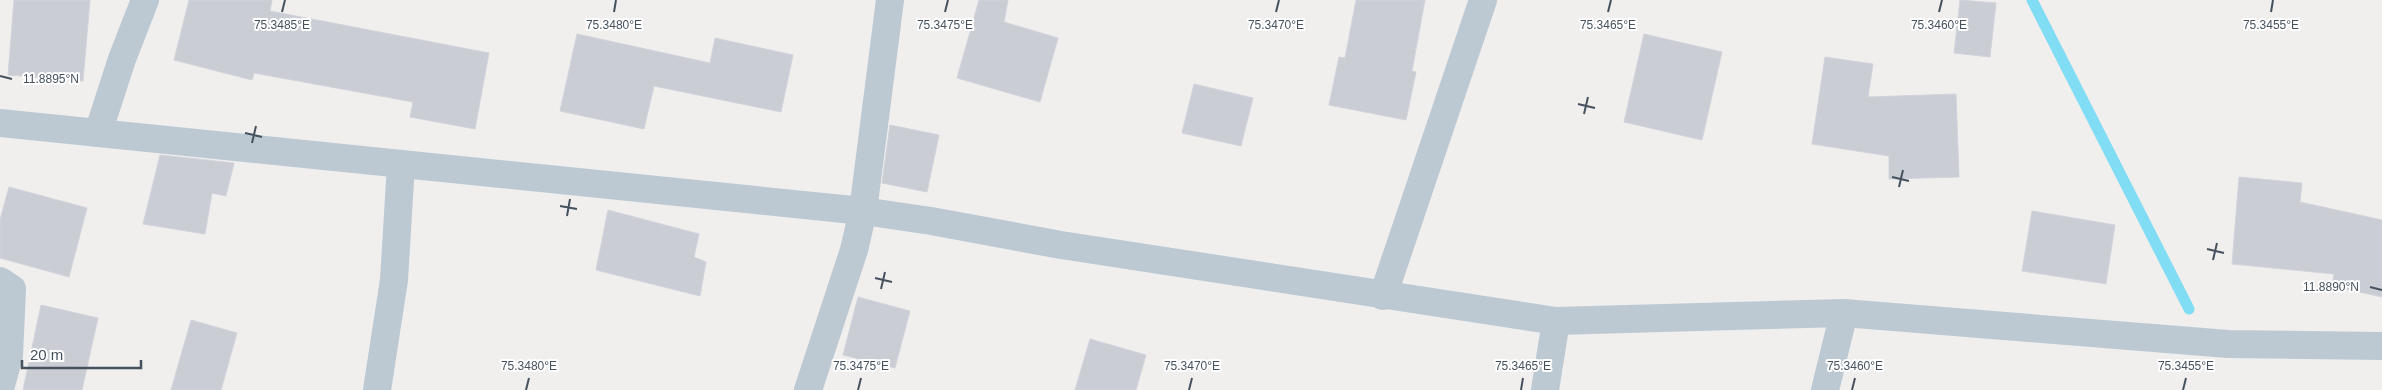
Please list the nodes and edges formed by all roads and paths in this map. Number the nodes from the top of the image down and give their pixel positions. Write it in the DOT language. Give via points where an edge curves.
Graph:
graph roads {
  1 [pos="145,0"];
  2 [pos="890,0"];
  3 [pos="1483,0"];
  4 [pos="0,123"];
  5 [pos="98,133"];
  6 [pos="401,164"];
  7 [pos="863,211"];
  8 [pos="0,281"];
  9 [pos="1383,296"];
  10 [pos="1844,313"];
  11 [pos="1556,321"];
  12 [pos="2382,346"];
  13 [pos="0,389"];
  14 [pos="377,390"];
  15 [pos="808,390"];
  16 [pos="1545,390"];
  17 [pos="1825,390"];
  1 -- 5 [label="street"];
  2 -- 7 [label="street"];
  3 -- 9 [label="street"];
  4 -- 5 [label="street"];
  5 -- 6 [label="street"];
  6 -- 7 [label="street"];
  6 -- 14 [label="street" via="394,280"];
  7 -- 9 [label="street"];
  7 -- 15 [label="street" via="854,250"];
  8 -- 13 [label="street" via="12,289 9,356"];
  9 -- 11 [label="street"];
  10 -- 11 [label="street"];
  10 -- 12 [label="street" via="2228,344"];
  10 -- 17 [label="street"];
  11 -- 16 [label="street"];
}
